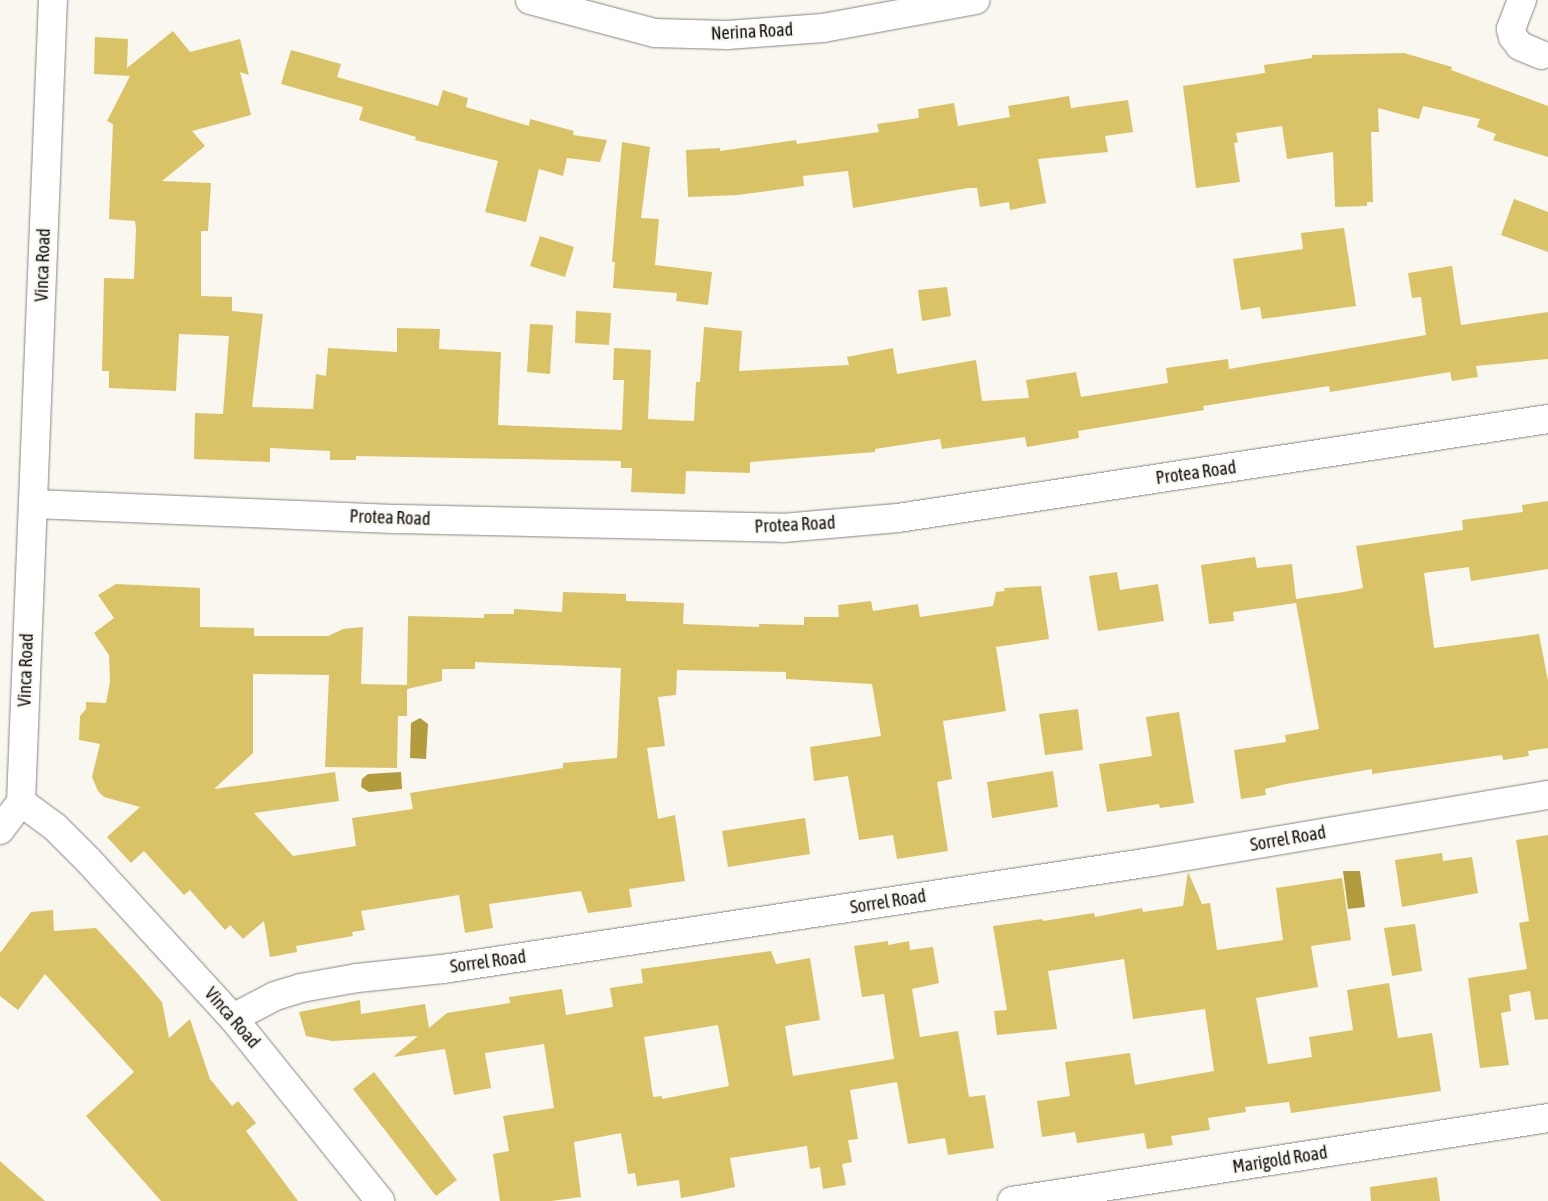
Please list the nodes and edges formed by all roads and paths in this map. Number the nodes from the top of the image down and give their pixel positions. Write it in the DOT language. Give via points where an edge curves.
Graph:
graph roads {
  1 [pos="53,0"];
  2 [pos="530,0"];
  3 [pos="975,0"];
  4 [pos="1522,0"];
  5 [pos="1541,55"];
  6 [pos="1548,419"];
  7 [pos="34,504"];
  8 [pos="1548,795"];
  9 [pos="21,802"];
  10 [pos="0,830"];
  11 [pos="233,1018"];
  12 [pos="1548,1118"];
  13 [pos="380,1201"];
  14 [pos="1012,1201"];
  1 -- 7 [label="street, Vinca Road"];
  2 -- 3 [label="street, Nerina Road" via="656,33 727,35 823,28"];
  4 -- 5 [label="street" via="1511,29 1513,36 1520,46"];
  6 -- 7 [label="street, Protea Road" via="898,518 783,528 399,519"];
  7 -- 9 [label="street, Vinca Road"];
  8 -- 11 [label="street, Sorrel Road" via="1151,862 443,969 357,978 276,996"];
  9 -- 10 [label="street"];
  9 -- 11 [label="street, Vinca Road" via="55,827 88,860"];
  11 -- 13 [label="street, Vinca Road"];
  12 -- 14 [label="street, Marigold Road"];
}
